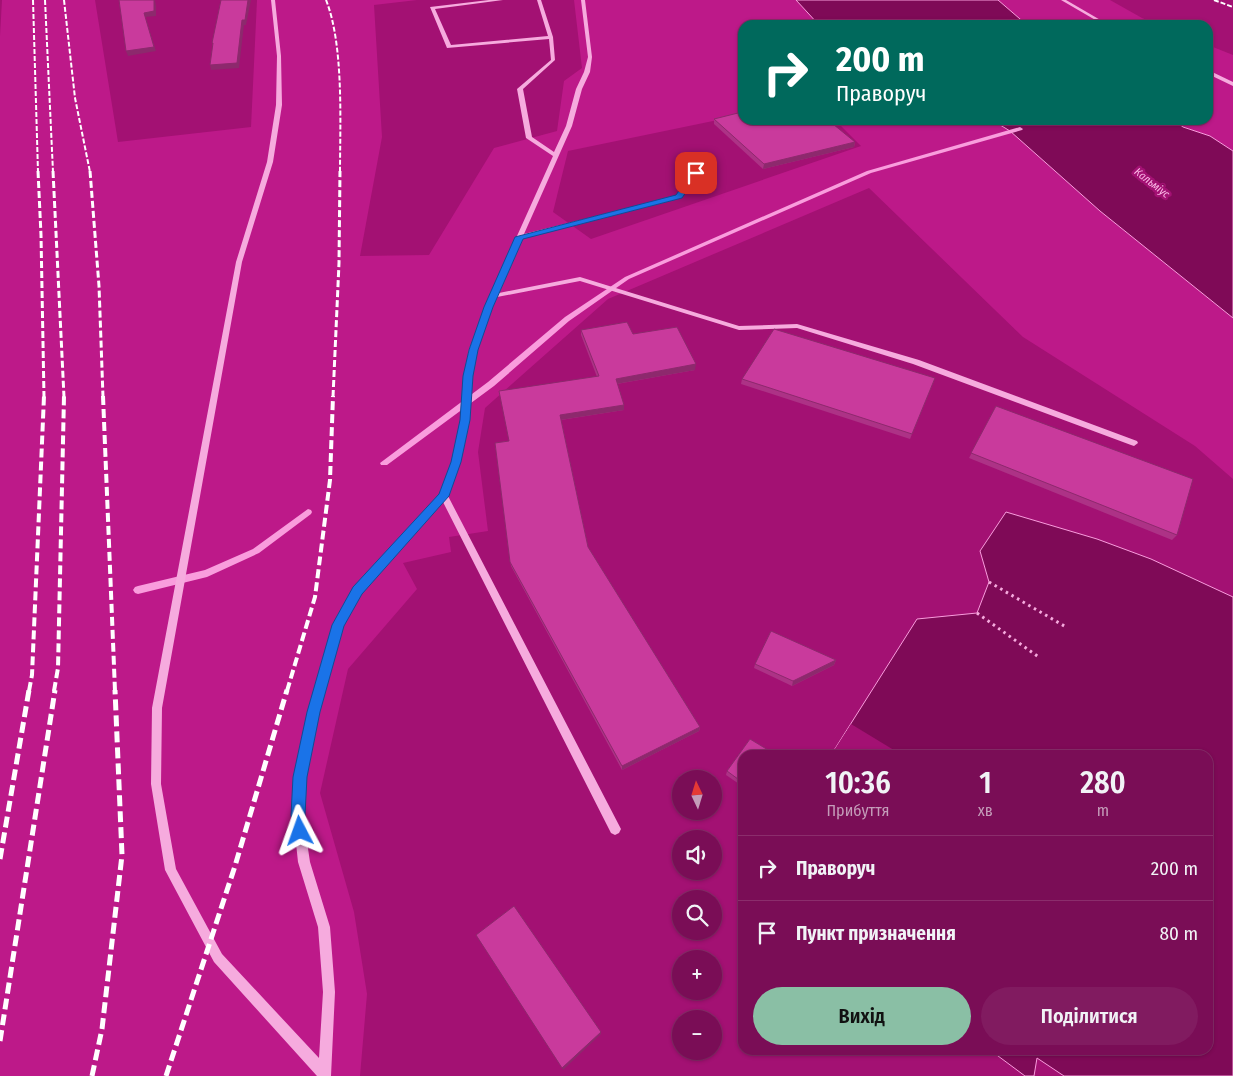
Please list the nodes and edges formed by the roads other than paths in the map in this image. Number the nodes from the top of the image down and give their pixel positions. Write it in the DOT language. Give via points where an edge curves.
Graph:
graph roads {
  1 [pos="273,0"];
  2 [pos="501,0"];
  3 [pos="539,0"];
  4 [pos="583,0"];
  5 [pos="1063,0"];
  6 [pos="1099,20"];
  7 [pos="551,37"];
  8 [pos="1213,74"];
  9 [pos="1233,84"];
  10 [pos="556,156"];
  11 [pos="704,161"];
  12 [pos="519,237"];
  13 [pos="493,296"];
  14 [pos="468,376"];
  15 [pos="465,420"];
  16 [pos="1134,443"];
  17 [pos="444,496"];
  18 [pos="615,829"];
  19 [pos="324,1075"];
  1 -- 19 [label="street" via="279,56 279,105 270,162 239,262 186,547 157,708 156,784 172,870 218,958"];
  2 -- 7 [label="street" via="432,8 449,47"];
  3 -- 7 [label="street"];
  4 -- 10 [label="street" via="590,57 569,126"];
  5 -- 6 [label="street"];
  7 -- 10 [label="street" via="553,60 520,90 529,138"];
  8 -- 9 [label="street"];
  10 -- 12 [label="street"];
  11 -- 12 [label="street" via="679,196"];
  12 -- 13 [label="street"];
  13 -- 14 [label="street" via="473,350"];
  13 -- 16 [label="street" via="580,280 739,328 796,326 916,362"];
  14 -- 15 [label="street"];
  15 -- 17 [label="street" via="456,462"];
  17 -- 18 [label="street"];
  17 -- 19 [label="street" via="357,590 338,625 311,722 300,777 298,815 304,862 324,927 329,992"];
}
